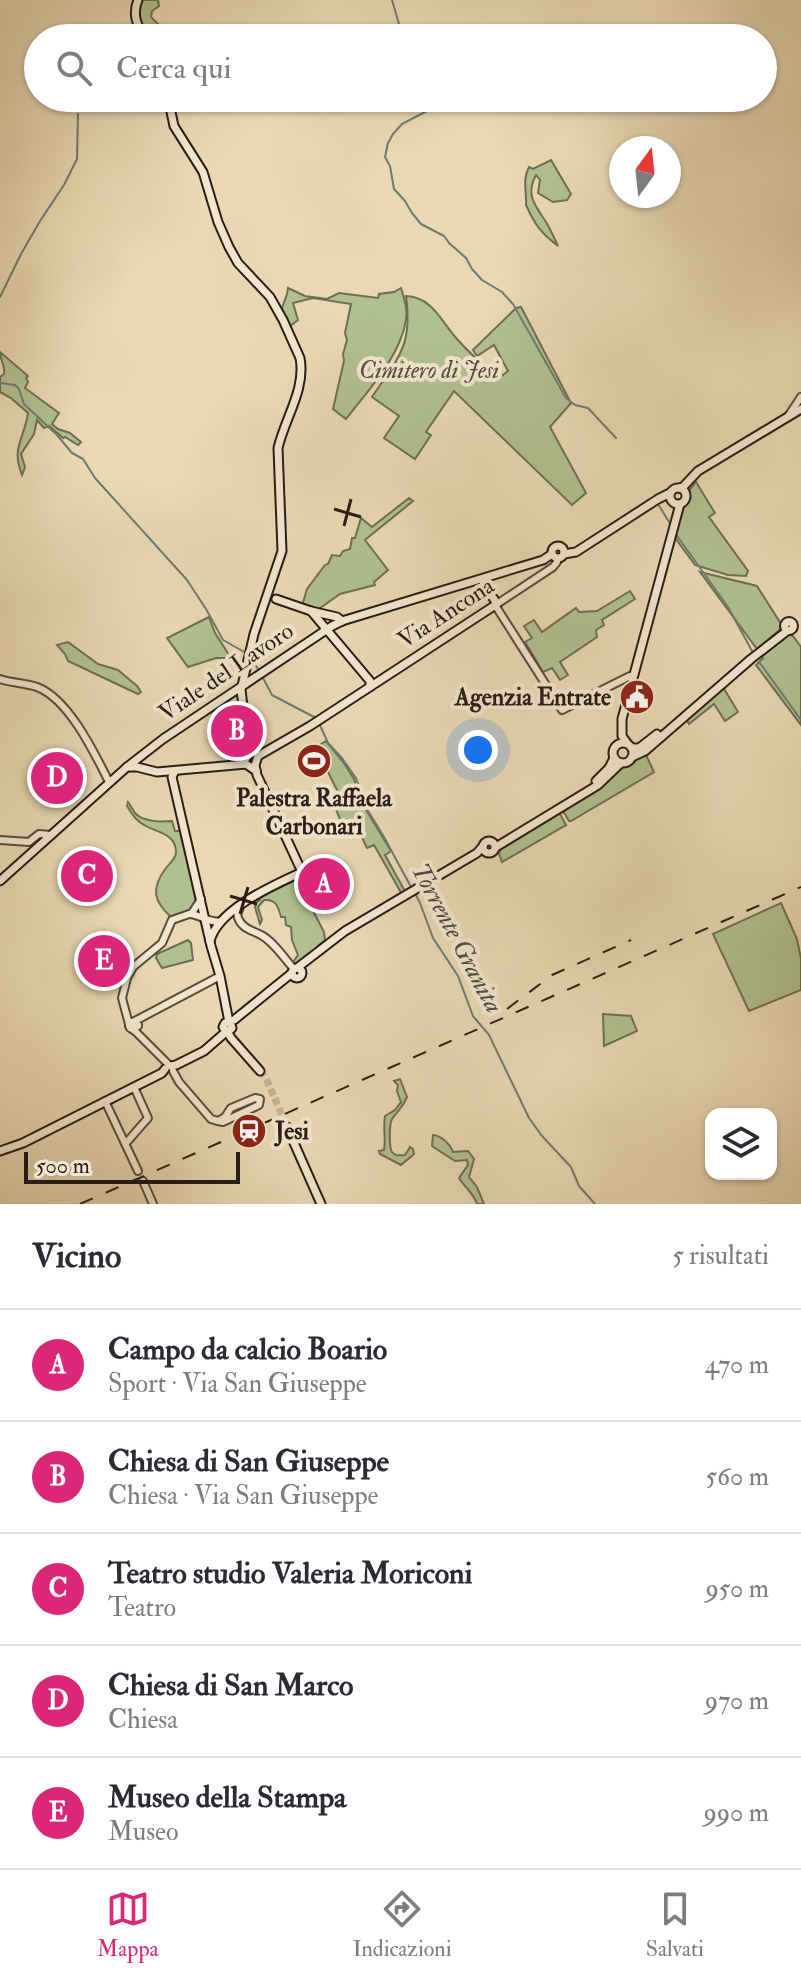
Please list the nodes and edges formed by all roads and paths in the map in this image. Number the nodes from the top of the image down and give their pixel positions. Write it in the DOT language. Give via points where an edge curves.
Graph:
graph roads {
  1 [pos="138,0"];
  2 [pos="138,24"];
  3 [pos="171,112"];
  4 [pos="801,397"];
  5 [pos="801,410"];
  6 [pos="789,415"];
  7 [pos="682,491"];
  8 [pos="674,500"];
  9 [pos="557,557"];
  10 [pos="539,565"];
  11 [pos="544,573"];
  12 [pos="483,582"];
  13 [pos="270,597"];
  14 [pos="496,605"];
  15 [pos="311,611"];
  16 [pos="801,617"];
  17 [pos="342,621"];
  18 [pos="327,630"];
  19 [pos="630,676"];
  20 [pos="0,679"];
  21 [pos="369,682"];
  22 [pos="242,688"];
  23 [pos="627,748"];
  24 [pos="254,755"];
  25 [pos="137,759"];
  26 [pos="617,761"];
  27 [pos="242,764"];
  28 [pos="127,767"];
  29 [pos="151,771"];
  30 [pos="162,771"];
  31 [pos="175,771"];
  32 [pos="256,771"];
  33 [pos="173,780"];
  34 [pos="109,782"];
  35 [pos="51,835"];
  36 [pos="0,840"];
  37 [pos="0,881"];
  38 [pos="201,899"];
  39 [pos="240,907"];
  40 [pos="187,914"];
  41 [pos="205,917"];
  42 [pos="222,921"];
  43 [pos="210,941"];
  44 [pos="296,972"];
  45 [pos="220,976"];
  46 [pos="134,1025"];
  47 [pos="228,1027"];
  48 [pos="169,1069"];
  49 [pos="260,1071"];
  50 [pos="134,1087"];
  51 [pos="105,1101"];
  52 [pos="218,1121"];
  53 [pos="287,1127"];
  54 [pos="126,1143"];
  55 [pos="0,1151"];
  56 [pos="138,1171"];
  57 [pos="143,1181"];
  58 [pos="153,1204"];
  59 [pos="321,1204"];
  1 -- 2 [label="main road"];
  3 -- 13 [label="main road" via="203,172 229,247 280,312 302,367 278,448 282,551"];
  4 -- 6 [label="street"];
  5 -- 6 [label="main road"];
  5 -- 7 [label="main road"];
  6 -- 7 [label="main road" via="698,471"];
  7 -- 8 [label="main road" via="674,489"];
  7 -- 8 [label="main road" via="685,499"];
  8 -- 9 [label="main road, Via Ancona" via="658,499 576,552"];
  8 -- 19 [label="main road"];
  8 -- 23 [label="main road" via="622,719"];
  9 -- 10 [label="main road, Viale del Lavoro"];
  9 -- 11 [label="street, Via Ancona"];
  9 -- 17 [label="main road, Viale del Lavoro"];
  10 -- 11 [label="street"];
  10 -- 12 [label="main road, Viale del Lavoro"];
  11 -- 14 [label="street, Via Ancona"];
  12 -- 14 [label="main road"];
  12 -- 18 [label="main road, Viale del Lavoro"];
  13 -- 15 [label="main road"];
  13 -- 22 [label="main road"];
  14 -- 19 [label="street" via="562,710"];
  14 -- 21 [label="main road, Via Ancona"];
  15 -- 17 [label="main road"];
  15 -- 18 [label="main road"];
  16 -- 23 [label="main road" via="645,745"];
  17 -- 18 [label="main road, Viale del Lavoro"];
  18 -- 21 [label="main road"];
  18 -- 22 [label="main road, Viale del Lavoro"];
  19 -- 23 [label="main road" via="618,720"];
  20 -- 34 [label="street" via="35,687 55,699 82,731"];
  21 -- 24 [label="main road, Via Ancona" via="310,726"];
  22 -- 24 [label="main road"];
  22 -- 25 [label="main road, Viale del Lavoro"];
  23 -- 26 [label="main road" via="627,762"];
  23 -- 26 [label="main road" via="614,748"];
  24 -- 27 [label="main road"];
  24 -- 32 [label="main road"];
  25 -- 28 [label="main road, Viale del Lavoro"];
  25 -- 29 [label="main road"];
  26 -- 44 [label="main road" via="598,785 494,844 493,852 485,850 418,889"];
  27 -- 31 [label="main road"];
  27 -- 32 [label="main road"];
  28 -- 29 [label="main road"];
  28 -- 34 [label="main road, Viale del Lavoro"];
  29 -- 30 [label="main road"];
  30 -- 31 [label="main road"];
  30 -- 33 [label="main road"];
  31 -- 33 [label="main road"];
  32 -- 39 [label="main road" via="302,872"];
  33 -- 38 [label="main road"];
  34 -- 35 [label="main road, Viale del Lavoro"];
  35 -- 36 [label="street" via="39,834 29,842"];
  35 -- 37 [label="main road, Viale del Lavoro"];
  38 -- 40 [label="street"];
  38 -- 41 [label="main road"];
  39 -- 42 [label="main road"];
  39 -- 44 [label="street" via="239,921 261,934"];
  40 -- 41 [label="street"];
  40 -- 46 [label="street" via="172,920 162,943 127,978 122,998"];
  41 -- 42 [label="street"];
  41 -- 43 [label="main road"];
  42 -- 43 [label="main road"];
  43 -- 45 [label="main road"];
  44 -- 47 [label="main road"];
  45 -- 46 [label="street"];
  45 -- 47 [label="main road"];
  46 -- 48 [label="street"];
  47 -- 48 [label="main road" via="204,1051"];
  47 -- 49 [label="main road"];
  48 -- 50 [label="main road"];
  48 -- 52 [label="street"];
  50 -- 51 [label="main road"];
  50 -- 54 [label="street" via="148,1118"];
  51 -- 54 [label="street"];
  51 -- 55 [label="main road"];
  52 -- 52 [label="street" via="259,1105 260,1099 231,1108"];
  53 -- 59 [label="main road"];
  54 -- 56 [label="street"];
  57 -- 58 [label="street"];
}
